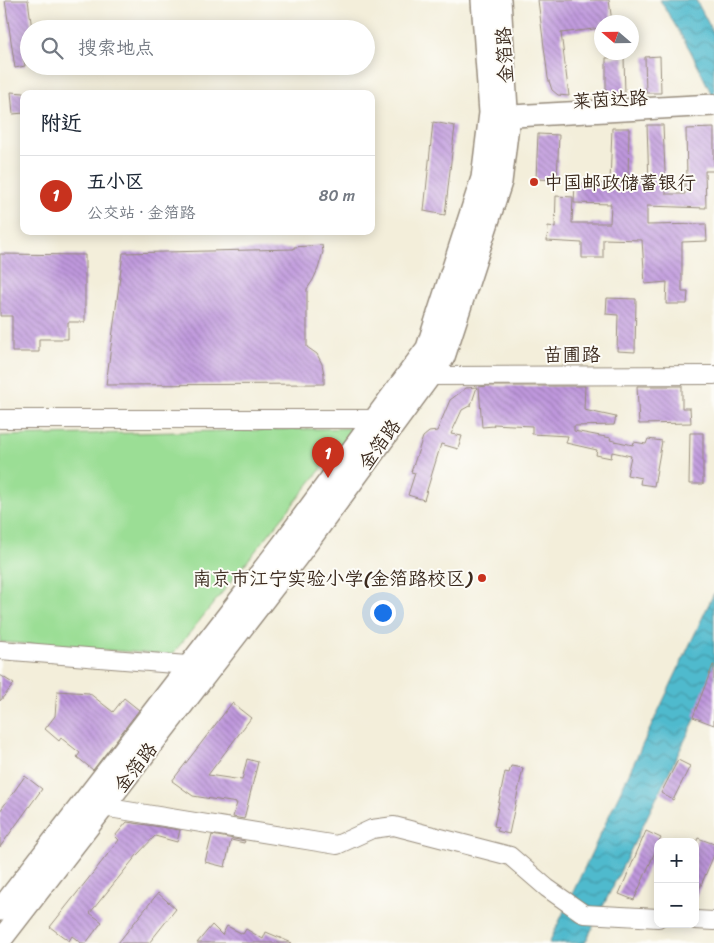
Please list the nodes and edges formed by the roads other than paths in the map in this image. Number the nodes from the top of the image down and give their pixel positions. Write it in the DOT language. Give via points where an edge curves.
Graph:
graph roads {
  1 [pos="482,0"];
  2 [pos="500,0"];
  3 [pos="714,105"];
  4 [pos="714,116"];
  5 [pos="502,120"];
  6 [pos="714,375"];
  7 [pos="429,376"];
  8 [pos="0,419"];
  9 [pos="374,419"];
  10 [pos="0,650"];
  11 [pos="0,661"];
  12 [pos="198,670"];
  13 [pos="103,807"];
  14 [pos="0,910"];
  15 [pos="654,918"];
  16 [pos="699,920"];
  17 [pos="714,921"];
  18 [pos="0,941"];
  1 -- 5 [label="main road, 金箔路"];
  2 -- 5 [label="main road, 金箔路"];
  3 -- 5 [label="main road" via="515,116"];
  4 -- 5 [label="street, 莱茵达路"];
  5 -- 7 [label="main road, 金箔路" via="500,182 444,357"];
  5 -- 9 [label="main road, 金箔路" via="427,348"];
  6 -- 7 [label="street, 苗圃路"];
  7 -- 12 [label="main road, 金箔路" via="297,557"];
  8 -- 9 [label="street"];
  9 -- 12 [label="main road, 金箔路" via="282,545"];
  10 -- 12 [label="street"];
  11 -- 12 [label="street"];
  12 -- 13 [label="main road, 金箔路"];
  12 -- 14 [label="main road, 金箔路"];
  13 -- 15 [label="street" via="337,845 372,830 394,826 510,856 584,914"];
  13 -- 18 [label="main road, 金箔路"];
  16 -- 17 [label="street"];
}
